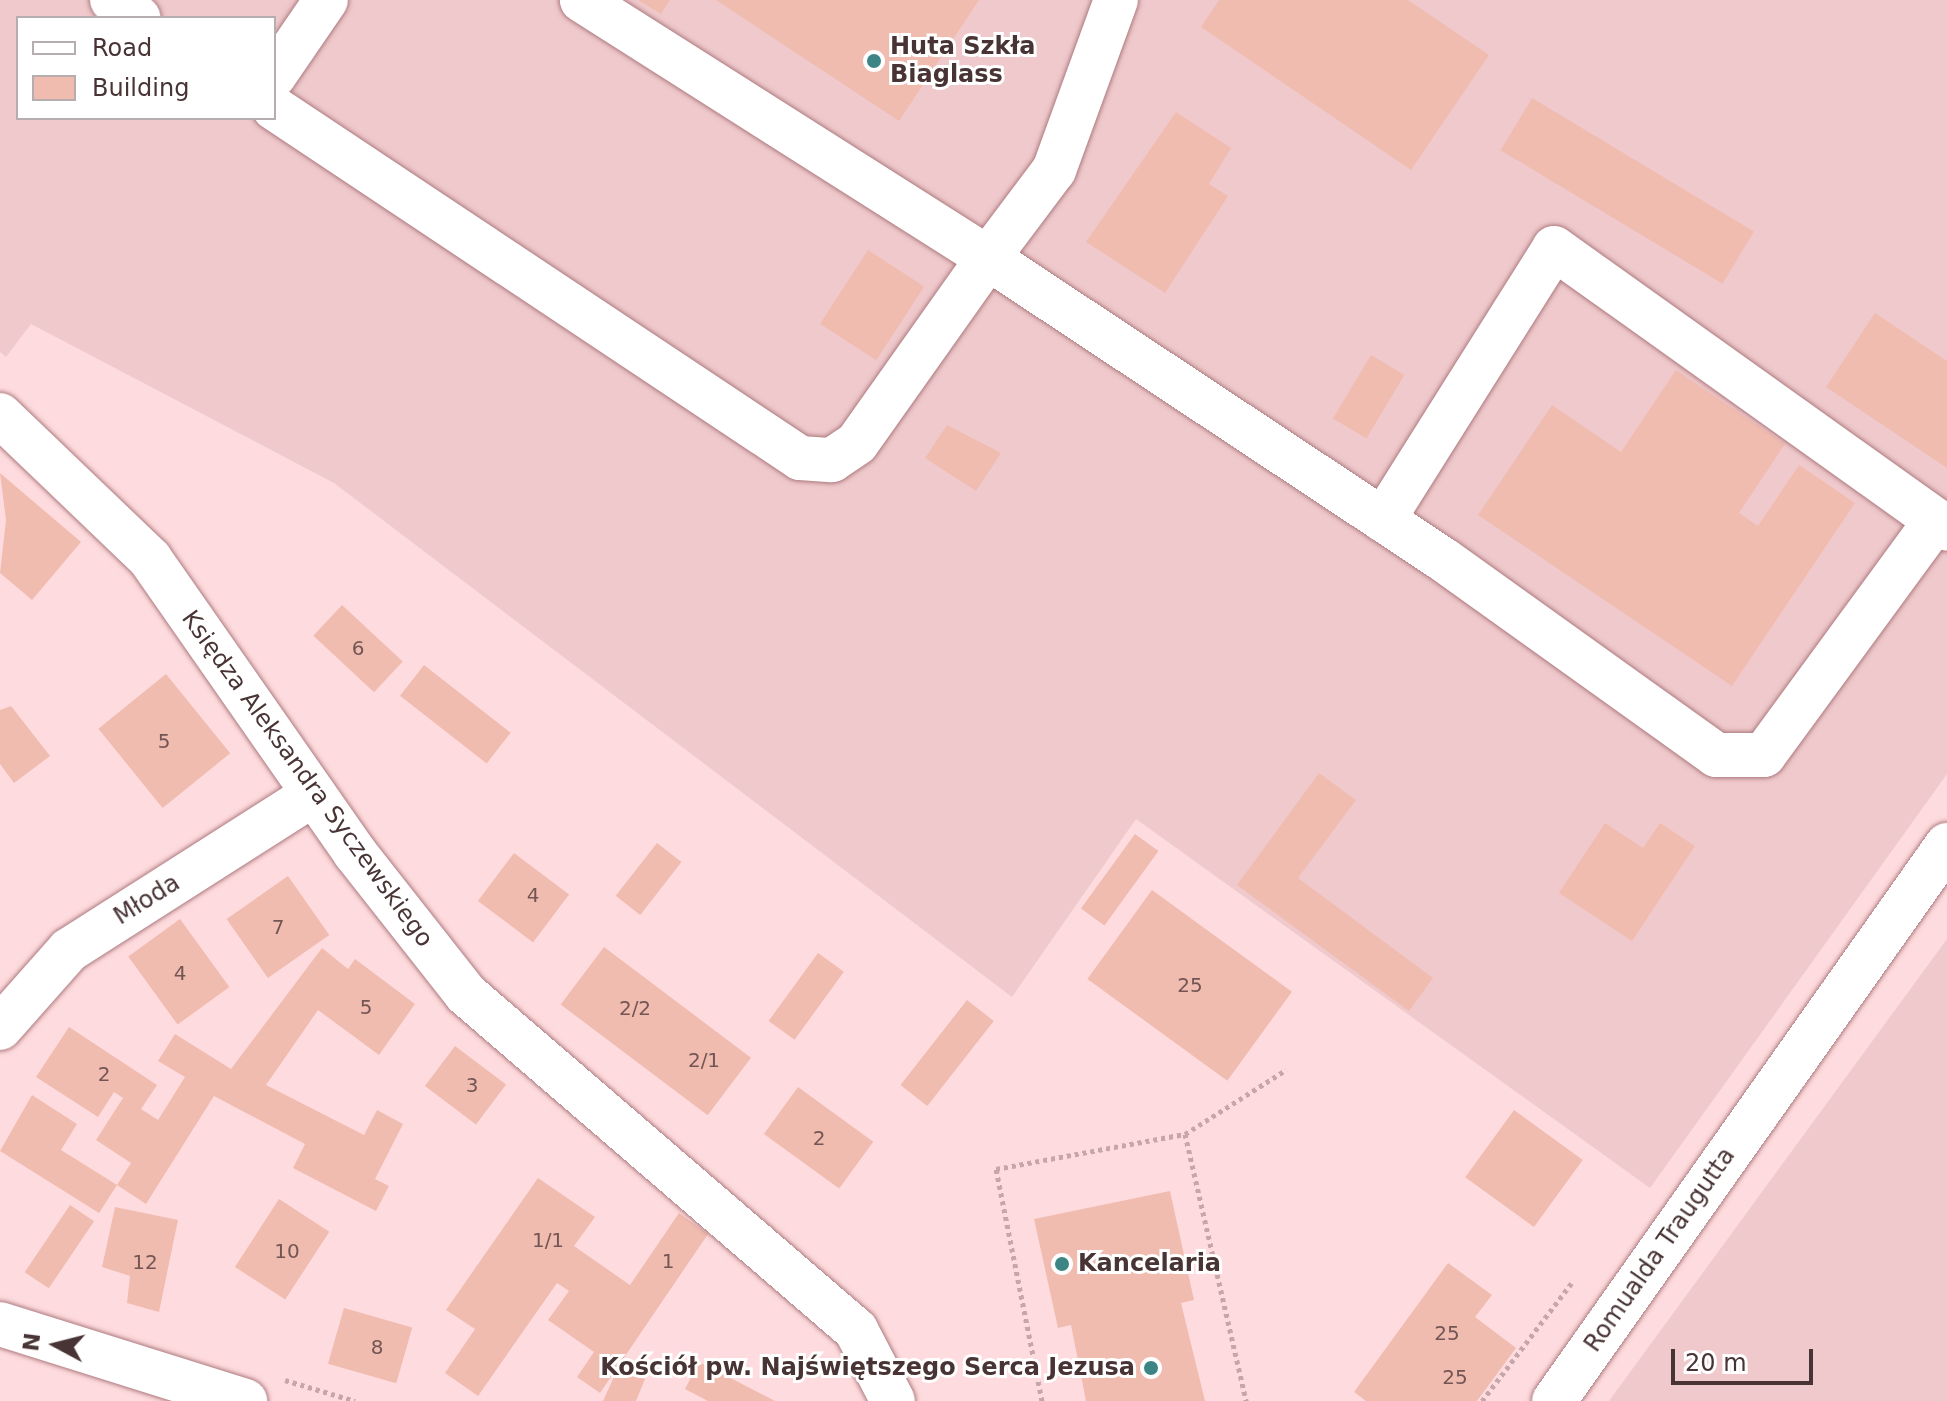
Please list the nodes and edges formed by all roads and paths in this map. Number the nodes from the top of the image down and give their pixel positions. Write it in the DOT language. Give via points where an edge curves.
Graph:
graph roads {
  1 [pos="112,0"];
  2 [pos="326,0"];
  3 [pos="582,0"];
  4 [pos="1116,0"];
  5 [pos="136,16"];
  6 [pos="276,73"];
  7 [pos="276,109"];
  8 [pos="988,258"];
  9 [pos="3,420"];
  10 [pos="1383,520"];
  11 [pos="1942,524"];
  12 [pos="314,794"];
  13 [pos="1947,845"];
  14 [pos="0,1028"];
  15 [pos="1286,1070"];
  16 [pos="1185,1134"];
  17 [pos="1573,1281"];
  18 [pos="0,1324"];
  19 [pos="245,1401"];
  20 [pos="893,1401"];
  21 [pos="1042,1401"];
  22 [pos="1246,1401"];
  23 [pos="1482,1401"];
  24 [pos="1554,1401"];
  1 -- 5 [label="street"];
  2 -- 6 [label="street"];
  3 -- 8 [label="street"];
  4 -- 8 [label="street" via="1054,170"];
  7 -- 8 [label="street" via="800,458 832,460 857,443"];
  8 -- 10 [label="street"];
  9 -- 12 [label="street, Księdza Aleksandra Syczewskiego" via="150,559"];
  10 -- 11 [label="street" via="1716,755 1743,759 1764,755"];
  10 -- 11 [label="street" via="1554,248"];
  12 -- 14 [label="street, Młoda" via="69,950"];
  12 -- 20 [label="street, Księdza Aleksandra Syczewskiego" via="466,994 856,1330"];
  13 -- 24 [label="street, Romualda Traugutta"];
  15 -- 16 [label="path"];
  16 -- 21 [label="path" via="996,1169"];
  16 -- 22 [label="path"];
  17 -- 23 [label="path"];
  18 -- 19 [label="street"];
}
